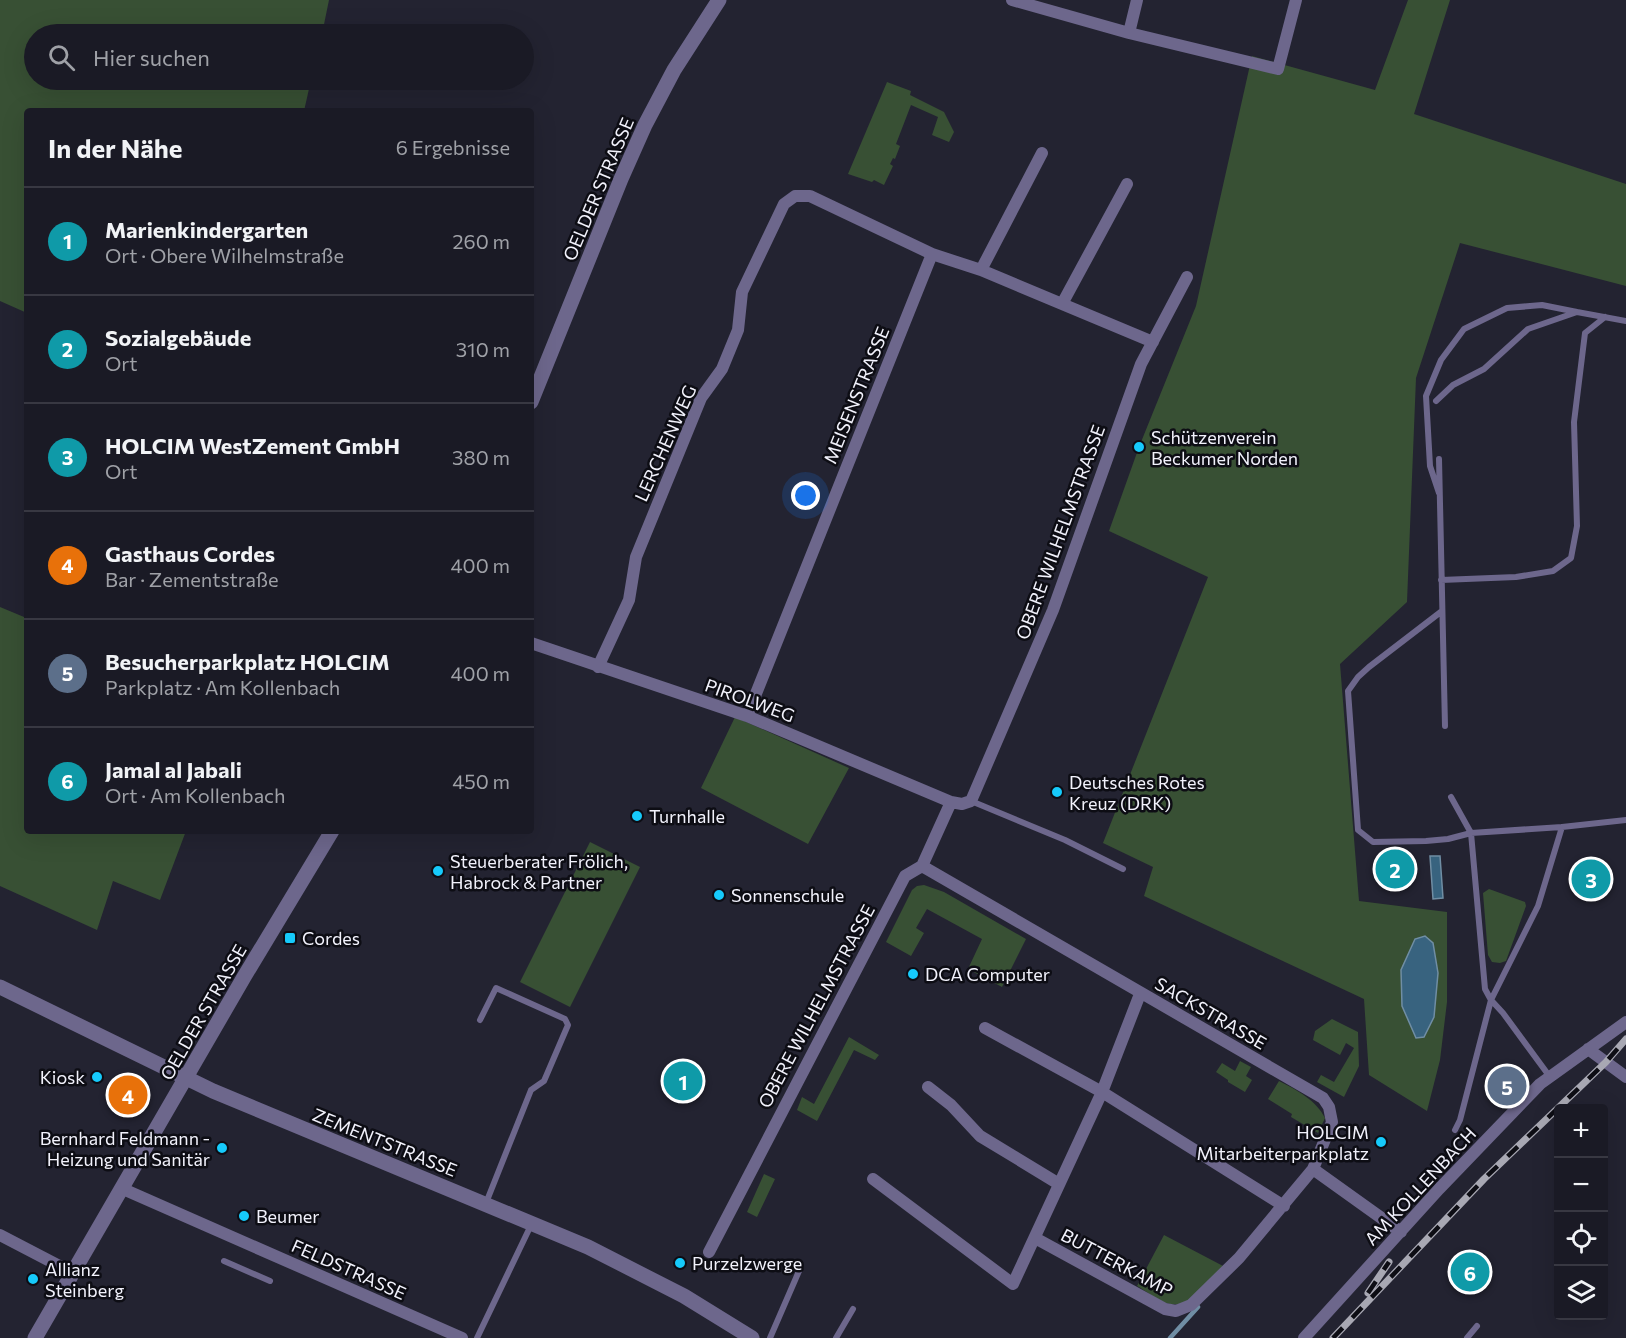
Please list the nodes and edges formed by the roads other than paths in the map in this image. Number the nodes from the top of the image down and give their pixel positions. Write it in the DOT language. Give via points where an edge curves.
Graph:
graph roads {
  1 [pos="719,0"];
  2 [pos="1012,0"];
  3 [pos="1137,0"];
  4 [pos="1296,0"];
  5 [pos="1129,33"];
  6 [pos="1042,153"];
  7 [pos="1127,184"];
  8 [pos="932,254"];
  9 [pos="981,270"];
  10 [pos="1187,277"];
  11 [pos="1062,304"];
  12 [pos="1577,312"];
  13 [pos="1605,317"];
  14 [pos="1626,321"];
  15 [pos="1153,342"];
  16 [pos="534,395"];
  17 [pos="1436,401"];
  18 [pos="1439,459"];
  19 [pos="1438,493"];
  20 [pos="1441,580"];
  21 [pos="1442,611"];
  22 [pos="534,644"];
  23 [pos="598,667"];
  24 [pos="747,716"];
  25 [pos="1446,726"];
  26 [pos="1451,797"];
  27 [pos="971,801"];
  28 [pos="951,802"];
  29 [pos="1626,820"];
  30 [pos="1562,827"];
  31 [pos="1471,833"];
  32 [pos="330,834"];
  33 [pos="922,866"];
  34 [pos="1123,869"];
  35 [pos="0,987"];
  36 [pos="1140,994"];
  37 [pos="1491,1000"];
  38 [pos="480,1020"];
  39 [pos="1626,1022"];
  40 [pos="984,1028"];
  41 [pos="1588,1049"];
  42 [pos="1550,1077"];
  43 [pos="1626,1077"];
  44 [pos="187,1078"];
  45 [pos="928,1087"];
  46 [pos="1102,1092"];
  47 [pos="1455,1130"];
  48 [pos="1314,1169"];
  49 [pos="873,1179"];
  50 [pos="1059,1184"];
  51 [pos="123,1189"];
  52 [pos="486,1205"];
  53 [pos="1284,1206"];
  54 [pos="532,1223"];
  55 [pos="1401,1232"];
  56 [pos="0,1235"];
  57 [pos="1035,1239"];
  58 [pos="710,1252"];
  59 [pos="224,1261"];
  60 [pos="799,1271"];
  61 [pos="73,1273"];
  62 [pos="270,1281"];
  63 [pos="853,1309"];
  64 [pos="1477,1326"];
  65 [pos="35,1338"];
  66 [pos="462,1338"];
  67 [pos="477,1338"];
  68 [pos="752,1338"];
  69 [pos="770,1338"];
  70 [pos="836,1338"];
  71 [pos="1304,1338"];
  72 [pos="1467,1338"];
  1 -- 16 [label="street, OELDER STRASSE" via="674,70 645,125"];
  2 -- 5 [label="street"];
  3 -- 5 [label="street"];
  4 -- 5 [label="street" via="1278,69"];
  6 -- 9 [label="street"];
  7 -- 11 [label="street"];
  8 -- 9 [label="street, LERCHENWEG"];
  8 -- 23 [label="street, LERCHENWEG" via="810,196 795,196 784,204 742,292 738,330 722,369 701,398 636,557 628,600"];
  8 -- 24 [label="street, MEISENSTRASSE"];
  9 -- 11 [label="street, LERCHENWEG"];
  10 -- 15 [label="street, OBERE WILHELMSTRASSE"];
  11 -- 15 [label="street, LERCHENWEG"];
  12 -- 13 [label="lane"];
  12 -- 17 [label="lane" via="1528,329 1484,369 1453,385"];
  12 -- 19 [label="lane" via="1542,305 1506,309 1464,329 1441,360 1426,396 1430,466"];
  13 -- 14 [label="lane"];
  13 -- 20 [label="lane" via="1585,333 1574,422 1577,526 1570,558 1553,571 1516,577"];
  15 -- 27 [label="street, OBERE WILHELMSTRASSE" via="1141,364 1053,610"];
  18 -- 19 [label="lane"];
  19 -- 20 [label="lane"];
  20 -- 21 [label="lane"];
  21 -- 25 [label="lane"];
  21 -- 31 [label="lane" via="1369,667 1348,691 1358,830 1373,843 1426,842"];
  22 -- 23 [label="street, PIROLWEG"];
  23 -- 24 [label="street, PIROLWEG"];
  24 -- 28 [label="street, PIROLWEG"];
  26 -- 31 [label="lane"];
  27 -- 28 [label="street"];
  27 -- 34 [label="lane"];
  28 -- 33 [label="street, OBERE WILHELMSTRASSE"];
  29 -- 30 [label="lane"];
  30 -- 31 [label="lane"];
  30 -- 37 [label="lane" via="1538,906"];
  31 -- 37 [label="lane" via="1485,989"];
  32 -- 44 [label="street, OELDER STRASSE"];
  33 -- 36 [label="street, SACKSTRASSE"];
  33 -- 58 [label="street, OBERE WILHELMSTRASSE" via="905,876"];
  35 -- 44 [label="street, ZEMENTSTRASSE"];
  36 -- 46 [label="street, BUTTERKAMP"];
  36 -- 48 [label="street, SACKSTRASSE" via="1323,1098 1332,1122"];
  37 -- 42 [label="lane"];
  37 -- 47 [label="lane"];
  38 -- 52 [label="lane" via="496,988 565,1019 568,1026 544,1081 531,1090"];
  39 -- 41 [label="street, AM KOLLENBACH"];
  40 -- 46 [label="street"];
  41 -- 42 [label="street, AM KOLLENBACH"];
  41 -- 43 [label="street"];
  42 -- 55 [label="street, AM KOLLENBACH"];
  44 -- 51 [label="street, OELDER STRASSE"];
  44 -- 52 [label="street, ZEMENTSTRASSE"];
  45 -- 50 [label="street" via="980,1136"];
  46 -- 50 [label="street, BUTTERKAMP"];
  46 -- 53 [label="street"];
  48 -- 53 [label="street, BUTTERKAMP"];
  48 -- 55 [label="street"];
  49 -- 57 [label="street, BUTTERKAMP" via="1013,1284"];
  50 -- 57 [label="street, BUTTERKAMP"];
  51 -- 61 [label="street, OELDER STRASSE"];
  51 -- 66 [label="street, FELDSTRASSE"];
  52 -- 54 [label="street, ZEMENTSTRASSE"];
  53 -- 57 [label="street, BUTTERKAMP" via="1191,1305 1176,1311 1165,1309"];
  54 -- 67 [label="lane"];
  54 -- 68 [label="street, ZEMENTSTRASSE" via="684,1296"];
  55 -- 71 [label="street, AM KOLLENBACH"];
  56 -- 61 [label="street"];
  59 -- 62 [label="lane"];
  60 -- 69 [label="lane"];
  61 -- 65 [label="street, OELDER STRASSE"];
  63 -- 70 [label="lane"];
  64 -- 72 [label="lane"];
}
